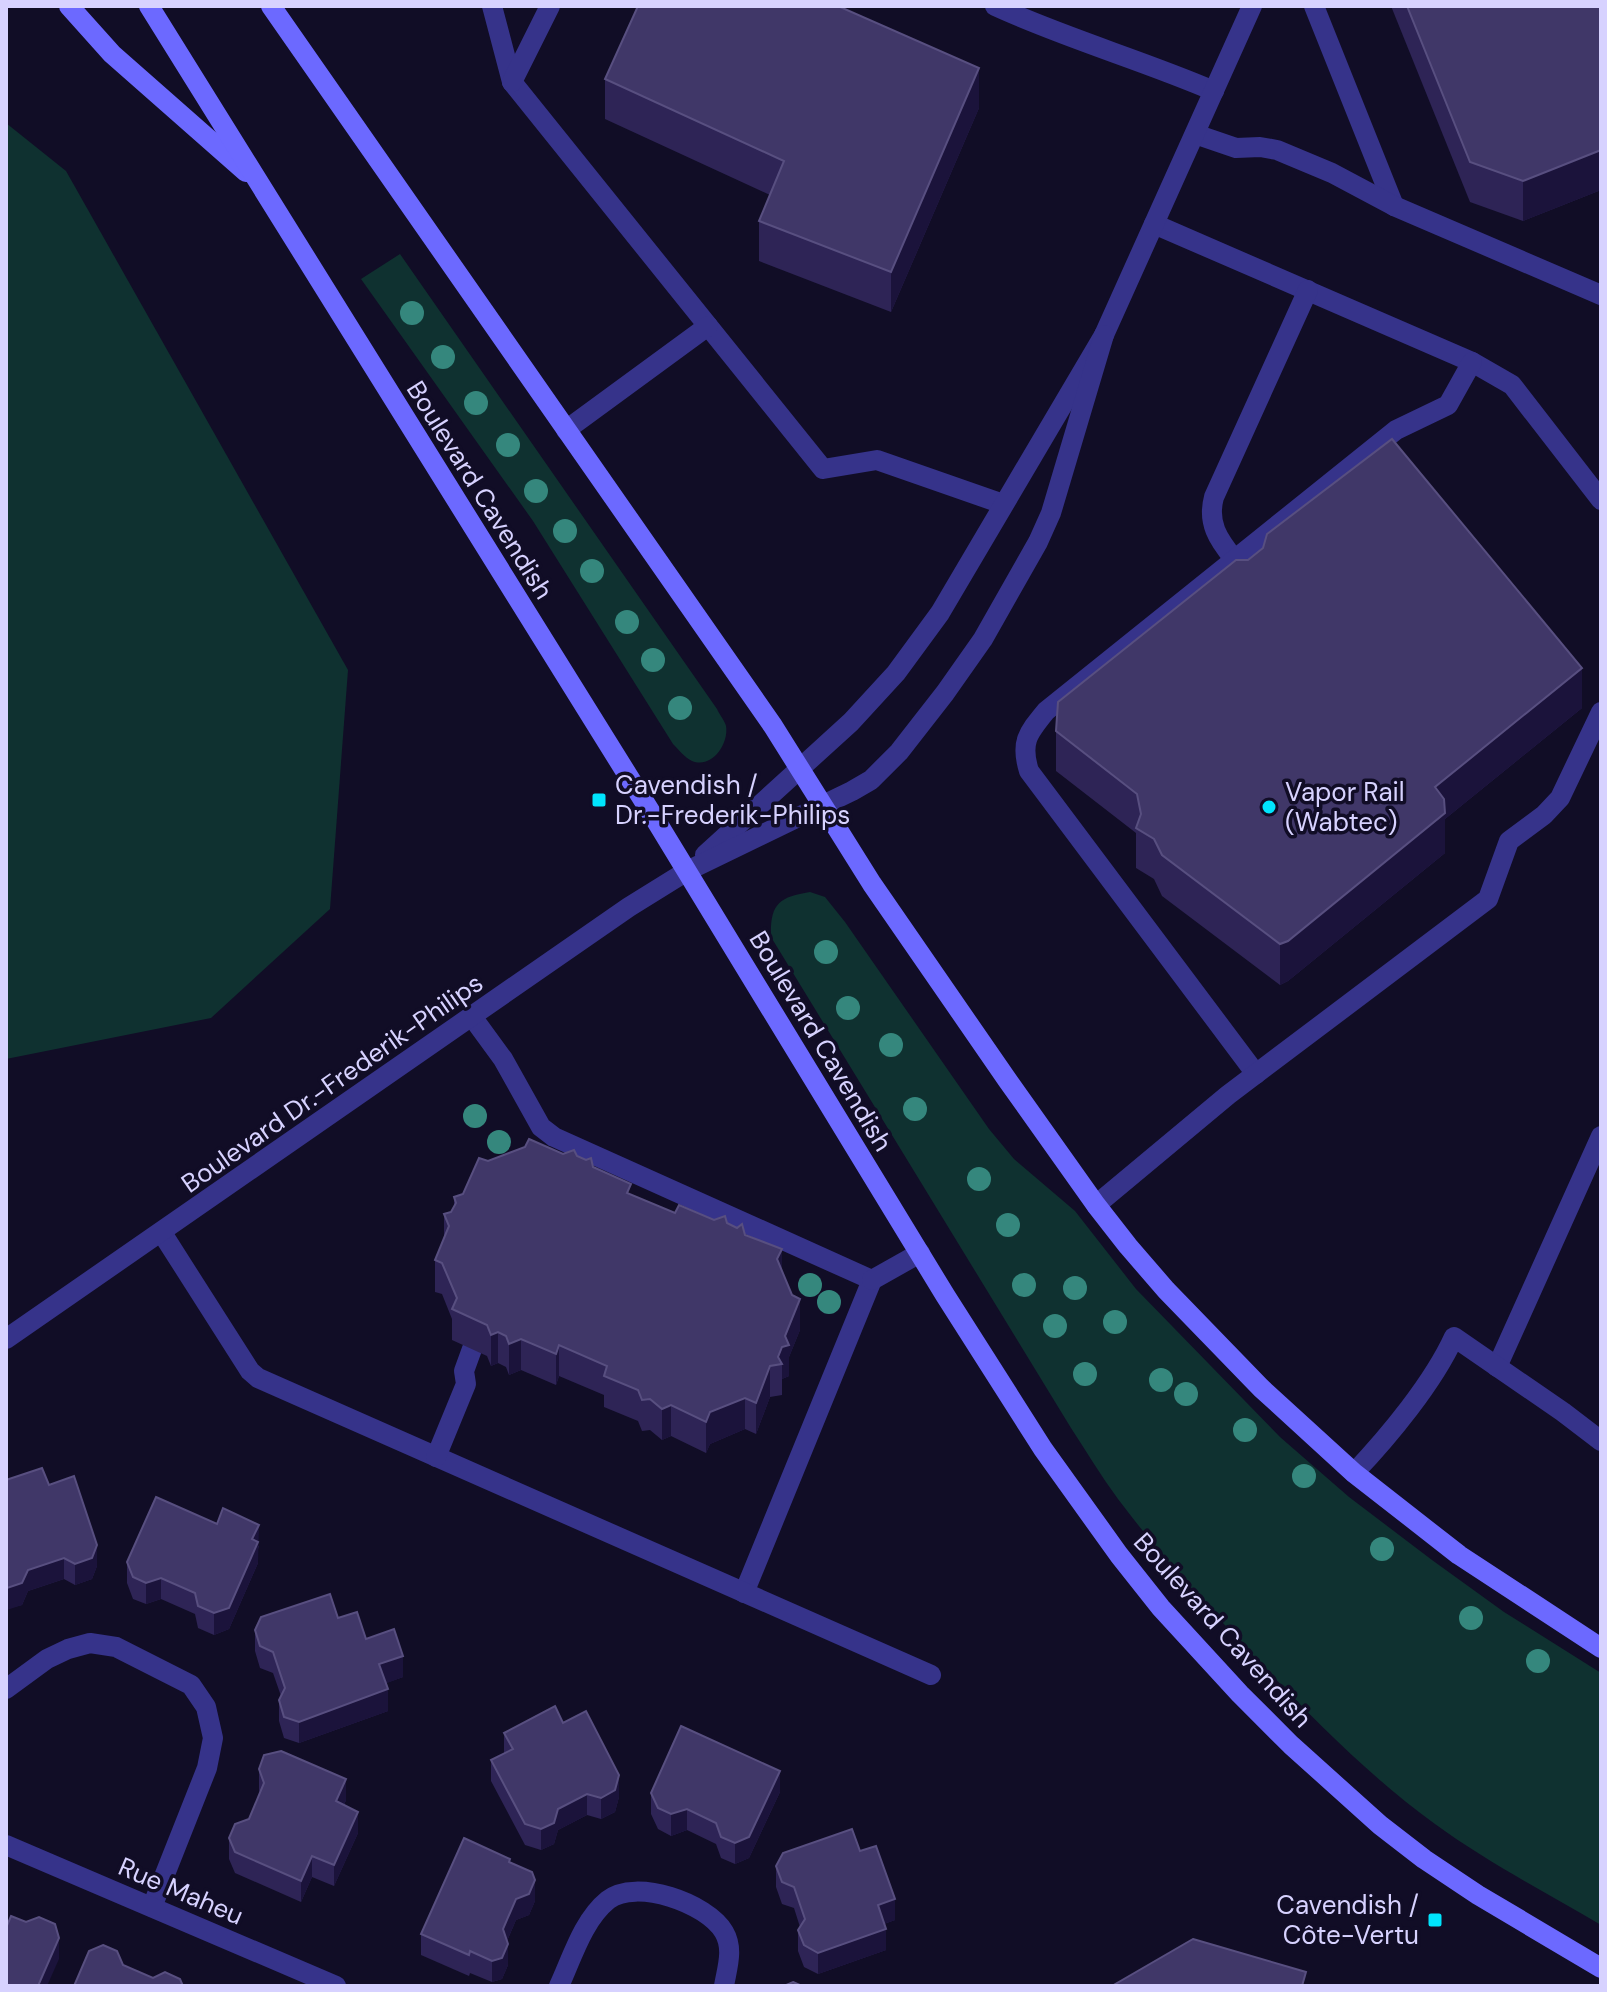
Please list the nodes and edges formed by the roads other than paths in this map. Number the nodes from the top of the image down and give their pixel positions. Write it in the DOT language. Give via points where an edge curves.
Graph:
graph roads {
  1 [pos="69,6"];
  2 [pos="149,6"];
  3 [pos="271,6"];
  4 [pos="492,6"];
  5 [pos="550,6"];
  6 [pos="995,6"];
  7 [pos="1252,6"];
  8 [pos="1314,6"];
  9 [pos="512,82"];
  10 [pos="1214,91"];
  11 [pos="1195,134"];
  12 [pos="261,186"];
  13 [pos="1394,206"];
  14 [pos="1154,224"];
  15 [pos="1308,290"];
  16 [pos="1601,295"];
  17 [pos="708,326"];
  18 [pos="1104,335"];
  19 [pos="1472,362"];
  20 [pos="566,430"];
  21 [pos="1601,500"];
  22 [pos="1003,504"];
  23 [pos="1234,559"];
  24 [pos="1601,712"];
  25 [pos="801,770"];
  26 [pos="822,806"];
  27 [pos="687,871"];
  28 [pos="473,1018"];
  29 [pos="1256,1074"];
  30 [pos="1601,1136"];
  31 [pos="1096,1205"];
  32 [pos="162,1233"];
  33 [pos="920,1253"];
  34 [pos="872,1280"];
  35 [pos="6,1339"];
  36 [pos="472,1349"];
  37 [pos="1497,1367"];
  38 [pos="1601,1441"];
  39 [pos="436,1457"];
  40 [pos="1354,1473"];
  41 [pos="744,1593"];
  42 [pos="1601,1648"];
  43 [pos="931,1675"];
  44 [pos="6,1689"];
  45 [pos="6,1845"];
  46 [pos="152,1907"];
  47 [pos="1601,1968"];
  48 [pos="336,1986"];
  49 [pos="559,1986"];
  50 [pos="724,1986"];
  1 -- 12 [label="main road" via="112,54"];
  2 -- 12 [label="main road, Boulevard Cavendish"];
  3 -- 20 [label="main road"];
  4 -- 9 [label="street"];
  5 -- 9 [label="street"];
  6 -- 10 [label="street"];
  7 -- 10 [label="street, Boulevard Dr.-Frederik-Philips"];
  8 -- 13 [label="street"];
  9 -- 17 [label="street"];
  10 -- 11 [label="street, Boulevard Dr.-Frederik-Philips"];
  11 -- 13 [label="street" via="1236,148 1277,150"];
  11 -- 14 [label="street, Boulevard Dr.-Frederik-Philips"];
  12 -- 27 [label="main road, Boulevard Cavendish"];
  13 -- 16 [label="street"];
  14 -- 15 [label="street"];
  14 -- 18 [label="street, Boulevard Dr.-Frederik-Philips"];
  15 -- 19 [label="street"];
  15 -- 23 [label="street" via="1214,497 1212,525"];
  17 -- 20 [label="street"];
  17 -- 22 [label="street" via="823,469 877,460"];
  18 -- 22 [label="street, Boulevard Dr.-Frederik-Philips"];
  18 -- 26 [label="street, Boulevard Dr.-Frederik-Philips" via="1051,513 1013,589 953,682 899,752 871,780"];
  19 -- 21 [label="street" via="1512,385"];
  19 -- 23 [label="street" via="1448,405 1396,430"];
  20 -- 25 [label="main road"];
  22 -- 25 [label="street, Boulevard Dr.-Frederik-Philips" via="915,650"];
  23 -- 29 [label="street" via="1046,711 1024,746 1029,771"];
  24 -- 29 [label="street" via="1560,798 1509,841 1488,899"];
  25 -- 26 [label="main road"];
  25 -- 27 [label="street, Boulevard Dr.-Frederik-Philips"];
  26 -- 27 [label="street, Boulevard Dr.-Frederik-Philips"];
  26 -- 31 [label="main road"];
  27 -- 28 [label="street, Boulevard Dr.-Frederik-Philips"];
  27 -- 33 [label="main road, Boulevard Cavendish"];
  28 -- 32 [label="street, Boulevard Dr.-Frederik-Philips"];
  28 -- 34 [label="street" via="541,1127 554,1137"];
  29 -- 31 [label="street"];
  30 -- 37 [label="street"];
  31 -- 40 [label="main road" via="1166,1290"];
  32 -- 35 [label="street, Boulevard Dr.-Frederik-Philips"];
  32 -- 39 [label="street" via="258,1378"];
  33 -- 34 [label="street"];
  33 -- 47 [label="main road, Boulevard Cavendish" via="1084,1507 1161,1608 1240,1694 1341,1791 1424,1859"];
  34 -- 41 [label="street"];
  36 -- 39 [label="street" via="464,1371 466,1384"];
  37 -- 38 [label="street"];
  37 -- 40 [label="street" via="1454,1337 1388,1435"];
  39 -- 41 [label="street"];
  40 -- 42 [label="main road" via="1459,1555"];
  41 -- 43 [label="street"];
  44 -- 46 [label="street" via="47,1659 90,1643 116,1647 191,1685 206,1707 213,1738 207,1768"];
  45 -- 46 [label="street, Rue Maheu"];
  46 -- 48 [label="street, Rue Maheu"];
  49 -- 50 [label="street" via="590,1920 609,1899 629,1891 689,1903 714,1919 725,1933 730,1954"];
}
